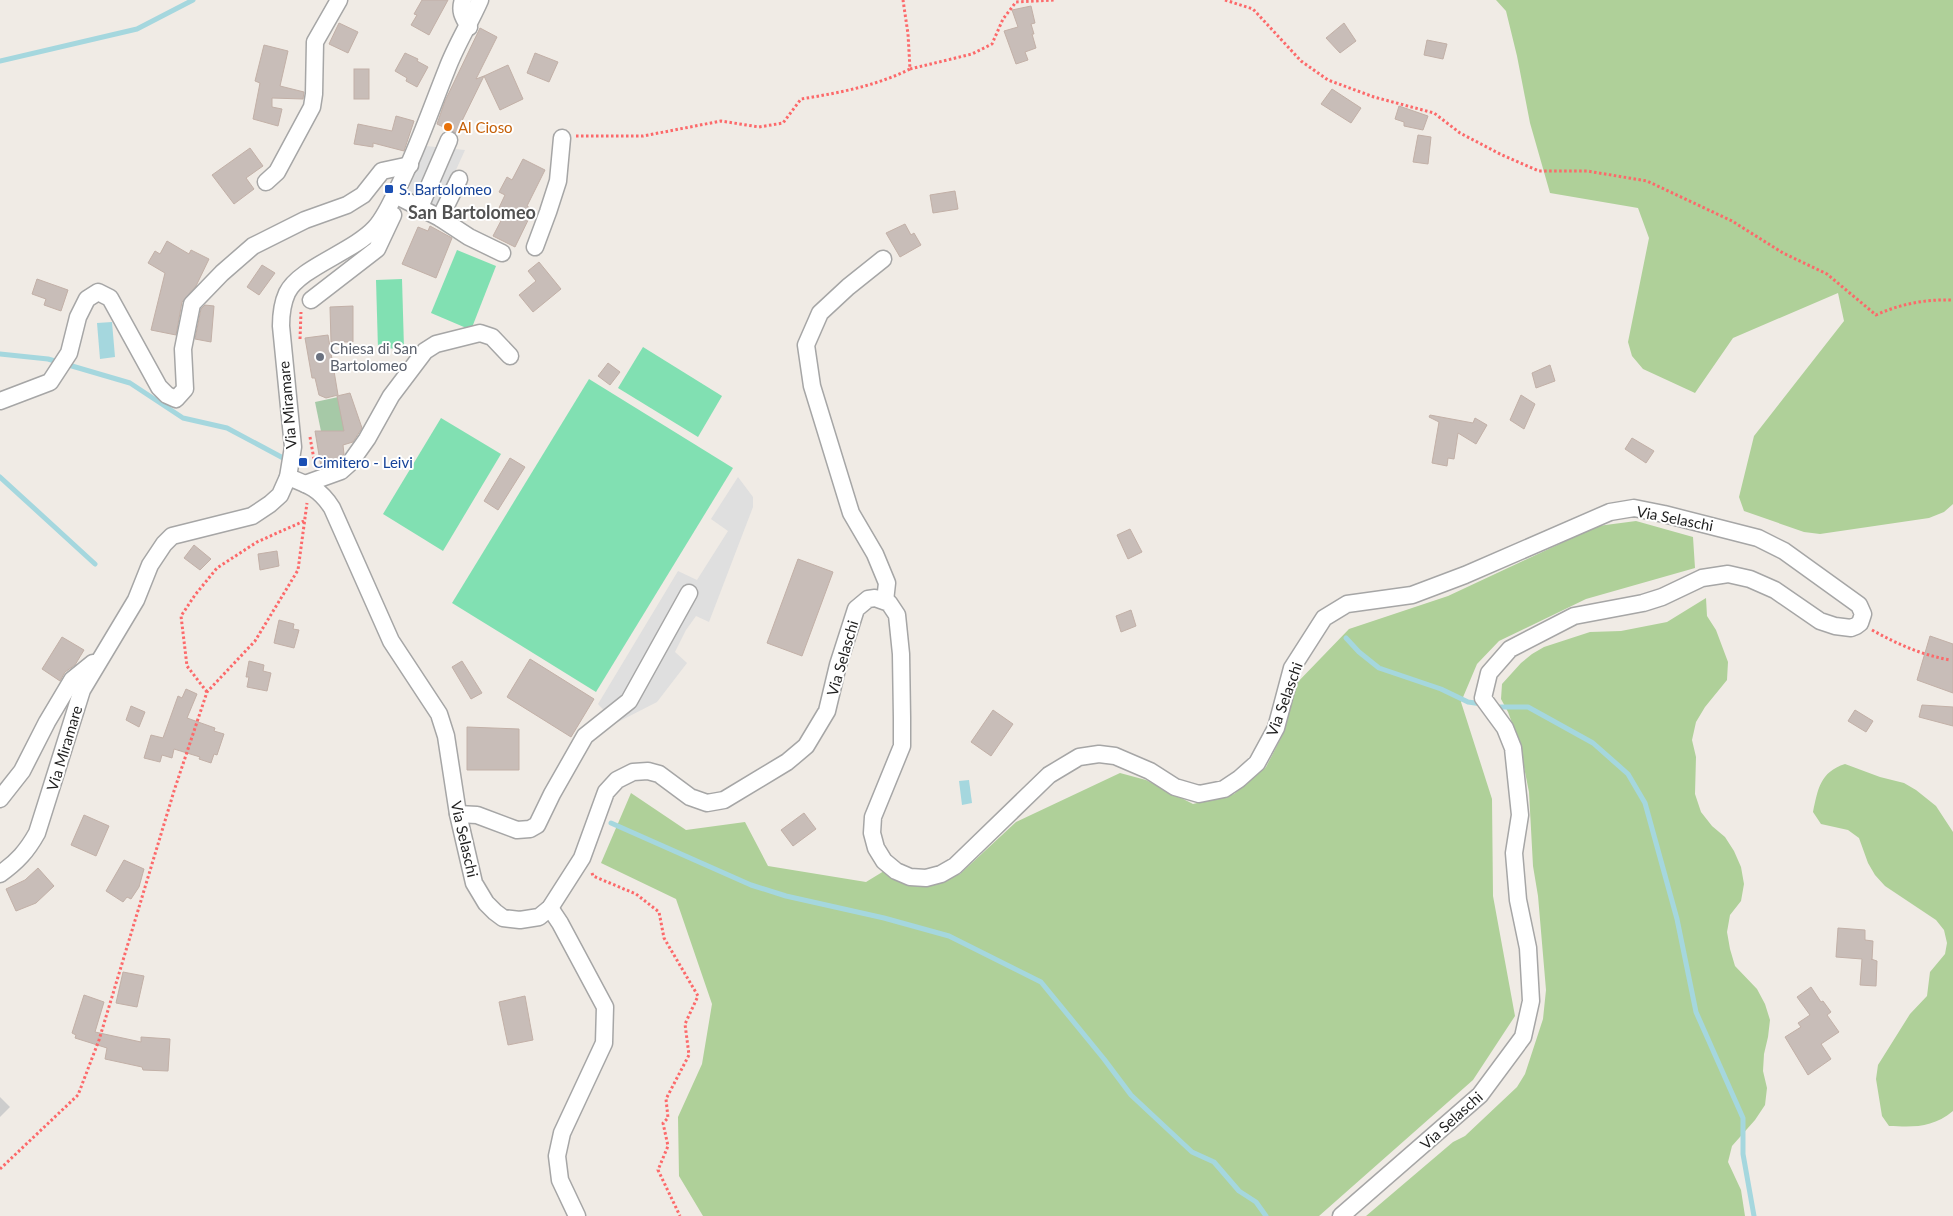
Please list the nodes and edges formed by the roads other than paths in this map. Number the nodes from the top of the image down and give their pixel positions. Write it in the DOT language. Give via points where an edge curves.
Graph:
graph roads {
  1 [pos="339,0"];
  2 [pos="463,0"];
  3 [pos="480,0"];
  4 [pos="469,27"];
  5 [pos="565,138"];
  6 [pos="449,140"];
  7 [pos="410,165"];
  8 [pos="459,179"];
  9 [pos="266,182"];
  10 [pos="393,199"];
  11 [pos="420,208"];
  12 [pos="440,218"];
  13 [pos="535,247"];
  14 [pos="502,253"];
  15 [pos="883,259"];
  16 [pos="311,300"];
  17 [pos="510,356"];
  18 [pos="0,401"];
  19 [pos="288,477"];
  20 [pos="309,485"];
  21 [pos="688,593"];
  22 [pos="885,601"];
  23 [pos="103,655"];
  24 [pos="0,799"];
  25 [pos="458,814"];
  26 [pos="0,874"];
  27 [pos="550,908"];
  28 [pos="577,1216"];
  29 [pos="1341,1216"];
  1 -- 9 [label="street" via="315,42 312,107 277,172"];
  2 -- 4 [label="street" via="460,8"];
  3 -- 4 [label="street, Via Miramare"];
  4 -- 7 [label="street, Via Miramare" via="448,66"];
  5 -- 13 [label="street" via="558,181"];
  6 -- 11 [label="street"];
  7 -- 10 [label="street, Via Miramare"];
  7 -- 18 [label="street" via="382,171 363,194 347,205 304,220 253,246 222,273 192,304 183,348 186,389 176,399 159,388 110,298 98,292 87,299 78,317 69,353 50,382"];
  8 -- 12 [label="street"];
  10 -- 11 [label="street"];
  10 -- 16 [label="street" via="396,209 377,249"];
  10 -- 19 [label="street, Via Miramare" via="376,227 362,240 308,271 288,291 281,326 293,447"];
  11 -- 12 [label="street"];
  12 -- 14 [label="street" via="469,238"];
  15 -- 22 [label="street" via="820,313 806,345 812,386 851,513 875,554 887,583"];
  17 -- 20 [label="street" via="492,336 480,333 436,344 425,351 391,396 350,464"];
  19 -- 20 [label="street, Via Selaschi"];
  19 -- 23 [label="street, Via Miramare" via="280,494 252,516 172,536 150,565 136,600"];
  20 -- 25 [label="street, Via Selaschi" via="325,497 332,508 391,641 440,714"];
  21 -- 25 [label="street" via="629,701 585,736 537,824 530,829 517,830 477,815"];
  22 -- 27 [label="street, Via Selaschi" via="868,599 856,609 827,711 806,746 787,762 724,800 707,803 690,797 659,774 648,771 633,772 617,780 606,792 582,858"];
  22 -- 29 [label="street, Via Selaschi" via="897,615 902,746 873,817 872,833 884,861 910,877 926,878 954,866 1049,775 1079,757 1115,756 1150,771 1175,787 1199,794 1224,789 1257,763 1276,728 1292,668 1324,618 1347,604 1412,596 1610,512 1634,508 1758,538 1784,551 1859,605 1863,614 1860,623 1846,628 1820,621 1774,590 1750,579 1728,574 1702,578 1662,597 1574,616 1510,649 1489,673 1483,698 1504,728 1513,748 1520,815 1514,852 1518,900 1528,948 1531,1001 1523,1037 1480,1095"];
  23 -- 24 [label="street" via="72,680 22,771"];
  23 -- 26 [label="street, Via Miramare" via="82,690 37,833 27,851"];
  25 -- 27 [label="street, Via Selaschi" via="474,883 486,903 504,918 520,920 540,917"];
  27 -- 28 [label="street" via="604,1007 604,1043 562,1133 557,1156 560,1180"];
}
